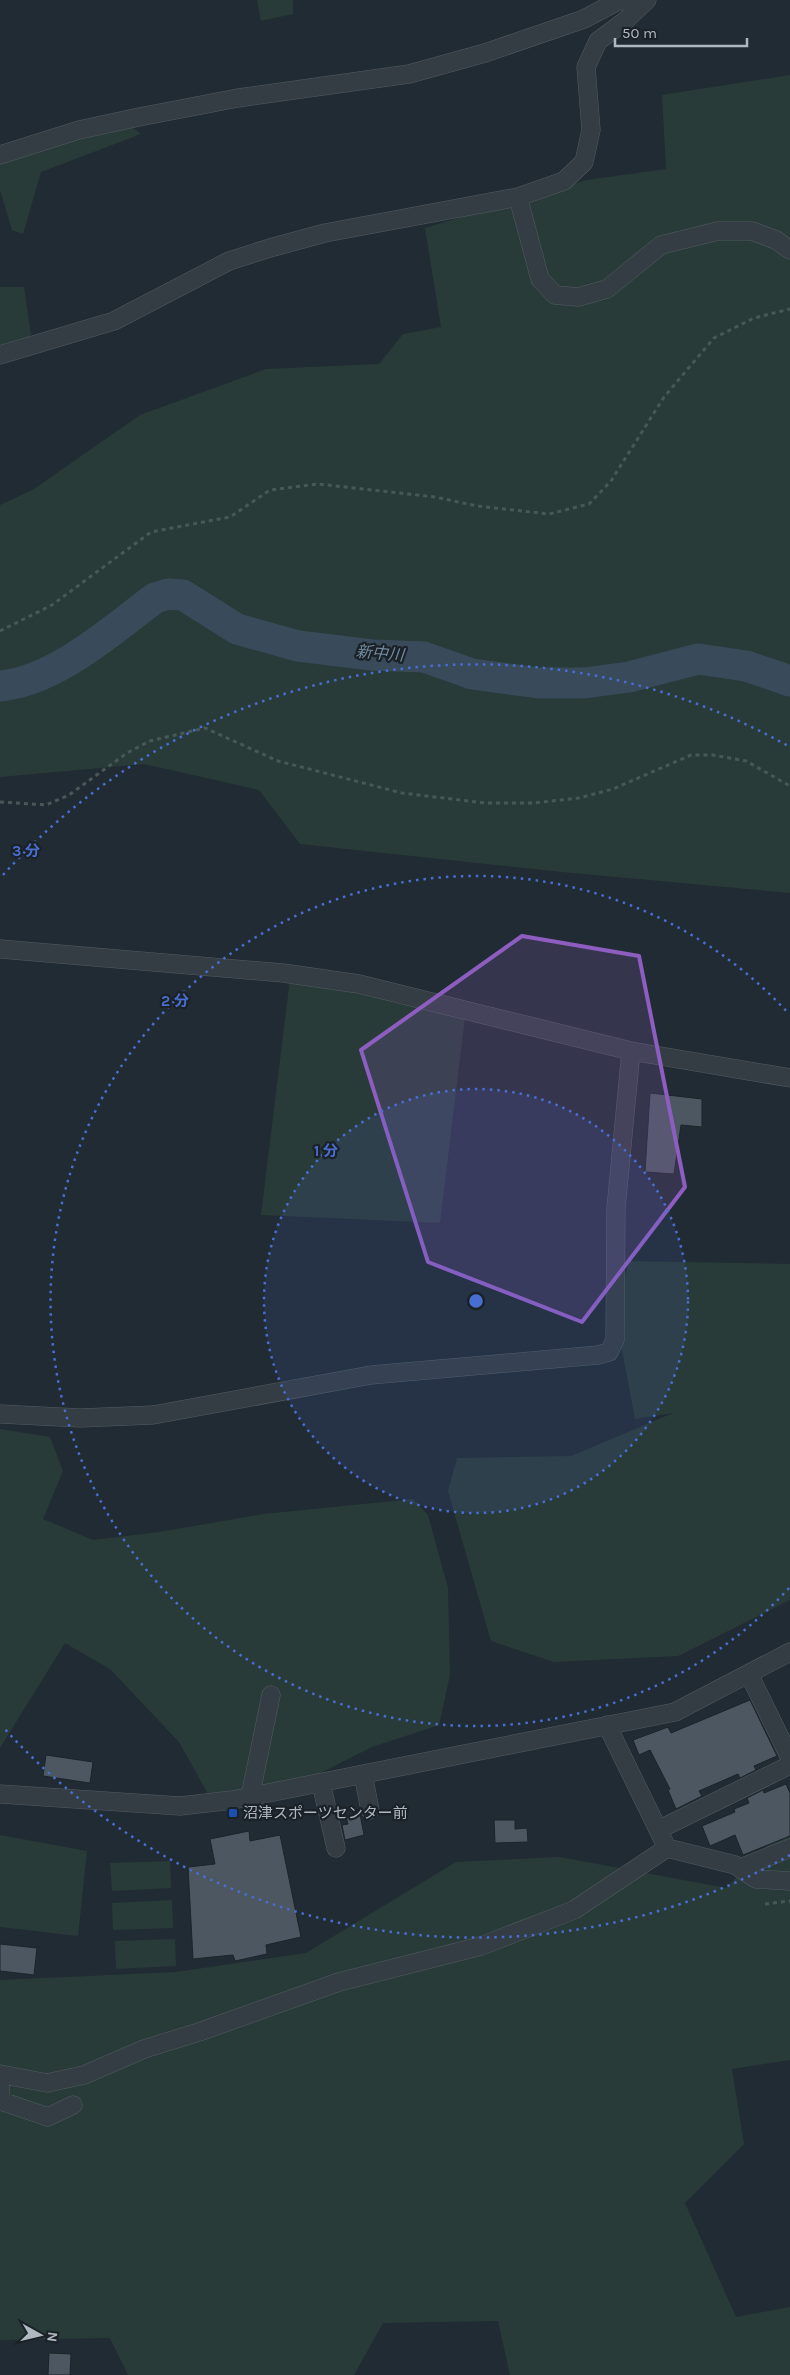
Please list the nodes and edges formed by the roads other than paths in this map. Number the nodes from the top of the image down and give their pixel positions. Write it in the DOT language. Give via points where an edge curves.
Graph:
graph roads {
  1 [pos="633,0"];
  2 [pos="648,0"];
  3 [pos="0,155"];
  4 [pos="518,197"];
  5 [pos="790,250"];
  6 [pos="0,355"];
  7 [pos="0,949"];
  8 [pos="631,1051"];
  9 [pos="790,1078"];
  10 [pos="0,1414"];
  11 [pos="790,1652"];
  12 [pos="749,1674"];
  13 [pos="271,1696"];
  14 [pos="606,1726"];
  15 [pos="790,1758"];
  16 [pos="790,1765"];
  17 [pos="363,1774"];
  18 [pos="321,1783"];
  19 [pos="0,1794"];
  20 [pos="250,1797"];
  21 [pos="370,1810"];
  22 [pos="658,1830"];
  23 [pos="336,1848"];
  24 [pos="667,1848"];
  25 [pos="790,1848"];
  26 [pos="740,1868"];
  27 [pos="790,1881"];
  28 [pos="0,2074"];
  29 [pos="0,2084"];
  30 [pos="73,2105"];
  1 -- 3 [label="street" via="618,1 584,19 485,53 409,74 238,98 139,117 79,130"];
  2 -- 4 [label="street" via="598,41 586,67 592,130 584,162 564,181"];
  4 -- 5 [label="street" via="540,279 555,295 578,297 607,289 661,245 718,231 752,231 776,240"];
  4 -- 6 [label="street" via="325,233 270,248 229,262 114,321"];
  7 -- 8 [label="street" via="283,973 359,984"];
  8 -- 9 [label="street"];
  8 -- 10 [label="street" via="616,1208 614,1340 609,1352 598,1356 371,1375 153,1415 80,1418"];
  11 -- 12 [label="street"];
  12 -- 14 [label="street" via="675,1712"];
  12 -- 15 [label="street"];
  13 -- 20 [label="street"];
  14 -- 17 [label="street"];
  14 -- 22 [label="street"];
  16 -- 22 [label="street"];
  17 -- 18 [label="street"];
  17 -- 21 [label="street"];
  18 -- 20 [label="street"];
  18 -- 23 [label="street"];
  19 -- 20 [label="street" via="180,1806"];
  22 -- 24 [label="street"];
  24 -- 26 [label="street"];
  24 -- 28 [label="street" via="574,1910 481,1946 339,1982 144,2049 84,2075 47,2083"];
  25 -- 26 [label="street"];
  26 -- 27 [label="street" via="756,1879"];
  29 -- 30 [label="street" via="1,2101 48,2117"];
}
